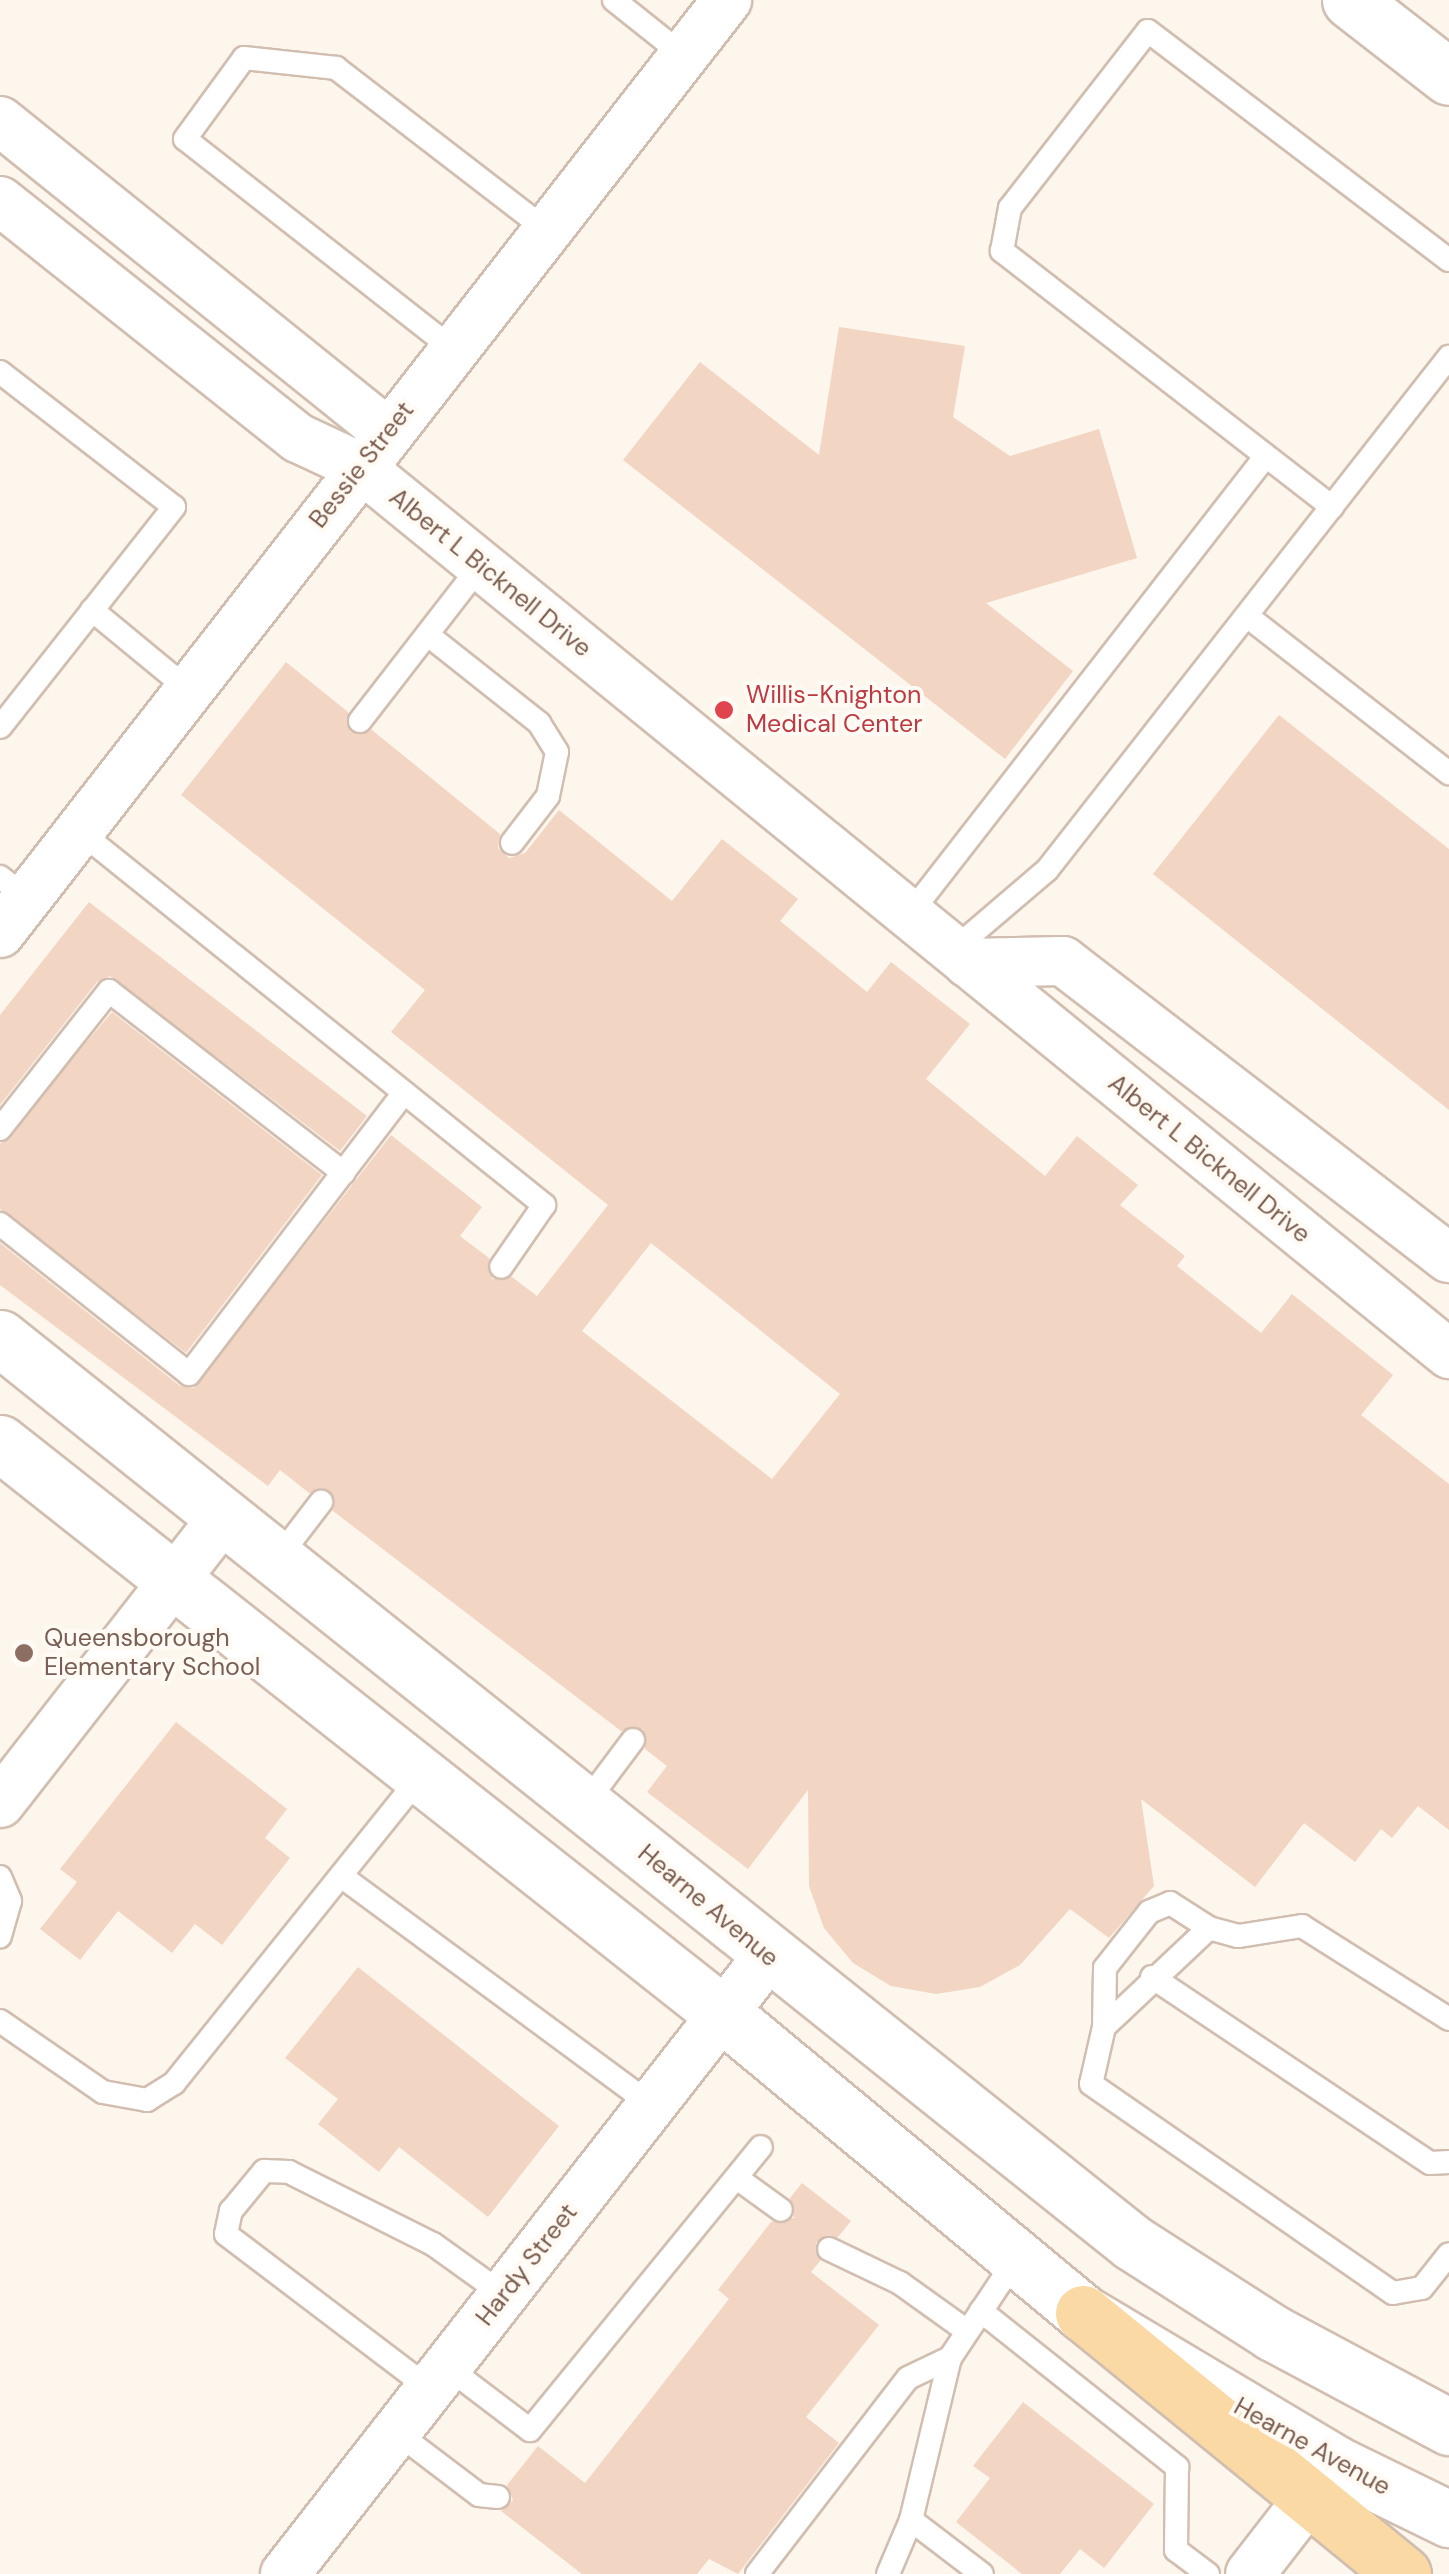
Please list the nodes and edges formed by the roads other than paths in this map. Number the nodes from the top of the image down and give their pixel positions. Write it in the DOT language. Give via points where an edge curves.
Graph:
graph roads {
  1 [pos="614,0"];
  2 [pos="727,0"];
  3 [pos="1350,0"];
  4 [pos="684,55"];
  5 [pos="1449,77"];
  6 [pos="0,121"];
  7 [pos="0,201"];
  8 [pos="546,230"];
  9 [pos="1449,260"];
  10 [pos="453,349"];
  11 [pos="1449,356"];
  12 [pos="0,372"];
  13 [pos="374,450"];
  14 [pos="1266,456"];
  15 [pos="1332,507"];
  16 [pos="481,566"];
  17 [pos="92,610"];
  18 [pos="1247,616"];
  19 [pos="428,635"];
  20 [pos="188,689"];
  21 [pos="360,722"];
  22 [pos="0,727"];
  23 [pos="1449,772"];
  24 [pos="79,831"];
  25 [pos="512,844"];
  26 [pos="9,903"];
  27 [pos="909,916"];
  28 [pos="960,957"];
  29 [pos="404,1093"];
  30 [pos="0,1129"];
  31 [pos="344,1173"];
  32 [pos="0,1224"];
  33 [pos="1449,1258"];
  34 [pos="500,1268"];
  35 [pos="0,1338"];
  36 [pos="1449,1354"];
  37 [pos="0,1444"];
  38 [pos="321,1502"];
  39 [pos="225,1514"];
  40 [pos="278,1558"];
  41 [pos="174,1580"];
  42 [pos="633,1740"];
  43 [pos="421,1776"];
  44 [pos="0,1803"];
  45 [pos="586,1804"];
  46 [pos="537,1867"];
  47 [pos="341,1876"];
  48 [pos="0,1878"];
  49 [pos="1208,1928"];
  50 [pos="0,1937"];
  51 [pos="768,1956"];
  52 [pos="1152,1977"];
  53 [pos="723,2014"];
  54 [pos="1449,2019"];
  55 [pos="0,2021"];
  56 [pos="1104,2027"];
  57 [pos="652,2104"];
  58 [pos="760,2147"];
  59 [pos="1449,2162"];
  60 [pos="738,2178"];
  61 [pos="1056,2185"];
  62 [pos="781,2210"];
  63 [pos="829,2249"];
  64 [pos="1449,2254"];
  65 [pos="1016,2259"];
  66 [pos="504,2294"];
  67 [pos="974,2321"];
  68 [pos="950,2358"];
  69 [pos="438,2378"];
  70 [pos="1449,2427"];
  71 [pos="396,2432"];
  72 [pos="1321,2482"];
  73 [pos="498,2497"];
  74 [pos="1449,2519"];
  75 [pos="911,2520"];
  76 [pos="286,2574"];
  77 [pos="756,2574"];
  78 [pos="888,2574"];
  79 [pos="982,2574"];
  80 [pos="1208,2574"];
  81 [pos="1250,2574"];
  82 [pos="1403,2574"];
  1 -- 4 [label="lane"];
  2 -- 4 [label="street, Bessie Street"];
  3 -- 5 [label="main road"];
  4 -- 8 [label="street, Bessie Street"];
  6 -- 13 [label="street, Albert L Bicknell Drive"];
  7 -- 13 [label="street, Albert L Bicknell Drive" via="298,438"];
  8 -- 10 [label="street, Bessie Street"];
  8 -- 10 [label="lane" via="336,68 244,58 185,138"];
  9 -- 14 [label="lane" via="1148,31 1010,208 1002,251"];
  10 -- 13 [label="street, Bessie Street"];
  11 -- 15 [label="lane"];
  12 -- 17 [label="lane" via="174,506"];
  13 -- 16 [label="street, Albert L Bicknell Drive"];
  13 -- 20 [label="street, Bessie Street"];
  14 -- 15 [label="lane"];
  14 -- 27 [label="lane"];
  15 -- 18 [label="lane"];
  16 -- 19 [label="lane"];
  16 -- 27 [label="street, Albert L Bicknell Drive"];
  17 -- 20 [label="lane"];
  17 -- 22 [label="lane"];
  18 -- 23 [label="lane"];
  18 -- 28 [label="lane" via="1047,870"];
  19 -- 21 [label="lane"];
  19 -- 25 [label="lane" via="539,723 557,752 548,796"];
  20 -- 24 [label="street, Bessie Street"];
  24 -- 26 [label="street, Bessie Street"];
  24 -- 29 [label="lane"];
  27 -- 28 [label="street, Albert L Bicknell Drive"];
  28 -- 33 [label="street" via="1063,961"];
  28 -- 36 [label="street, Albert L Bicknell Drive"];
  29 -- 31 [label="lane"];
  29 -- 34 [label="lane" via="544,1205"];
  30 -- 31 [label="lane" via="108,990"];
  31 -- 32 [label="lane" via="189,1374"];
  35 -- 39 [label="main road, Hearne Avenue"];
  37 -- 41 [label="main road"];
  38 -- 40 [label="lane"];
  39 -- 40 [label="main road, Hearne Avenue"];
  39 -- 41 [label="street"];
  40 -- 45 [label="main road, Hearne Avenue"];
  41 -- 43 [label="main road"];
  41 -- 44 [label="street"];
  42 -- 45 [label="lane"];
  43 -- 46 [label="main road"];
  43 -- 47 [label="lane"];
  45 -- 46 [label="main road"];
  45 -- 51 [label="main road, Hearne Avenue"];
  46 -- 53 [label="main road"];
  47 -- 55 [label="lane" via="174,2084 147,2100 103,2092"];
  47 -- 57 [label="lane"];
  48 -- 50 [label="lane" via="10,1900"];
  49 -- 52 [label="lane"];
  49 -- 54 [label="lane" via="1238,1936 1302,1926"];
  49 -- 56 [label="lane" via="1170,1903 1149,1912 1105,1968"];
  51 -- 53 [label="street, Hardy Street"];
  51 -- 61 [label="main road, Hearne Avenue"];
  52 -- 56 [label="lane"];
  52 -- 59 [label="lane" via="1430,2163"];
  53 -- 57 [label="street, Hardy Street"];
  53 -- 65 [label="main road"];
  56 -- 64 [label="lane" via="1091,2084 1393,2293 1422,2288"];
  57 -- 66 [label="street, Hardy Street"];
  58 -- 60 [label="lane"];
  60 -- 62 [label="lane"];
  60 -- 69 [label="lane" via="537,2440"];
  61 -- 65 [label="main road"];
  61 -- 70 [label="main road, Hearne Avenue" via="1273,2332"];
  63 -- 67 [label="lane"];
  65 -- 67 [label="lane"];
  65 -- 72 [label="main road"];
  66 -- 69 [label="street, Hardy Street"];
  66 -- 69 [label="lane" via="433,2244 288,2172 264,2170 231,2211 226,2234"];
  67 -- 68 [label="lane"];
  67 -- 80 [label="lane" via="1176,2467 1176,2550"];
  68 -- 75 [label="lane"];
  68 -- 77 [label="lane" via="908,2378"];
  69 -- 71 [label="street, Hardy Street"];
  71 -- 73 [label="lane" via="479,2495"];
  71 -- 76 [label="street, Hardy Street"];
  72 -- 74 [label="main road, Hearne Avenue"];
  72 -- 81 [label="street"];
  72 -- 82 [label="main road"];
  75 -- 78 [label="lane"];
  75 -- 79 [label="lane"];
}
